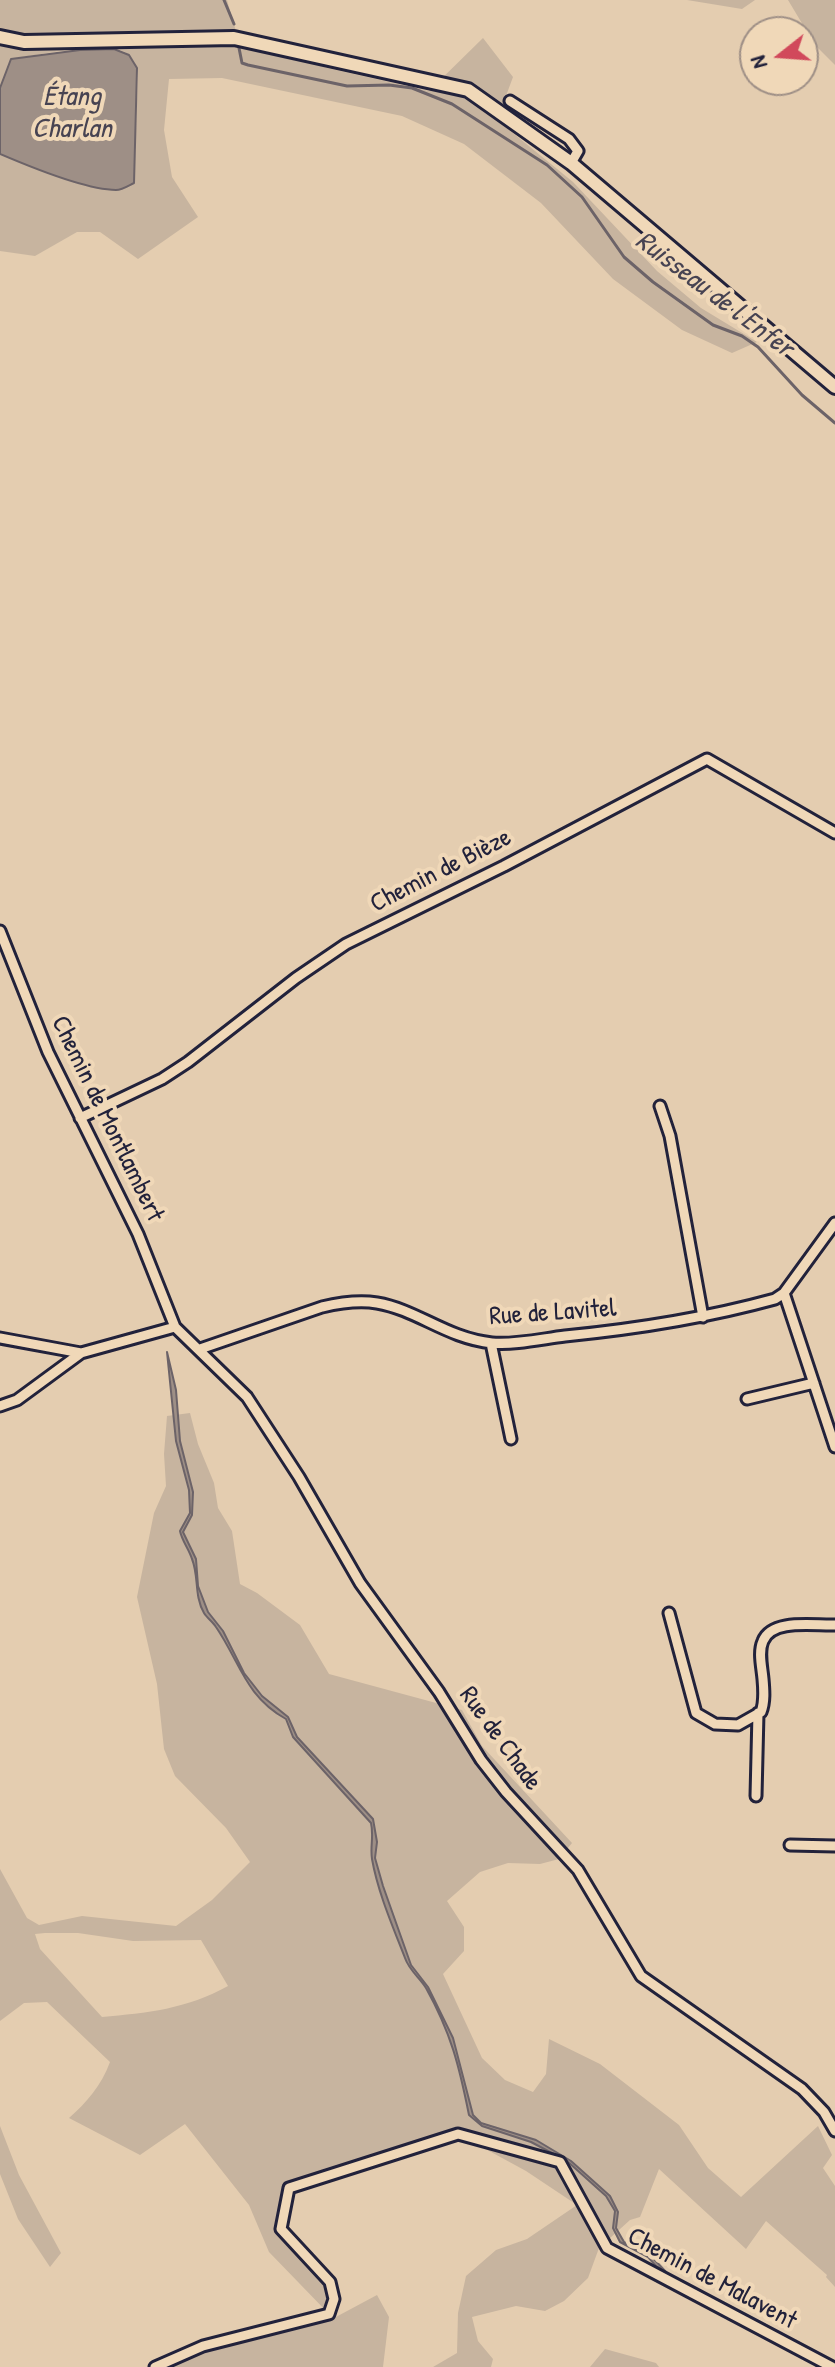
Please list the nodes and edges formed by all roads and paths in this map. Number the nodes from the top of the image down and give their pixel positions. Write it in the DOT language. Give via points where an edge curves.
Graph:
graph roads {
  1 [pos="0,37"];
  2 [pos="510,101"];
  3 [pos="571,163"];
  4 [pos="835,387"];
  5 [pos="835,833"];
  6 [pos="0,931"];
  7 [pos="660,1106"];
  8 [pos="80,1118"];
  9 [pos="835,1223"];
  10 [pos="784,1293"];
  11 [pos="703,1317"];
  12 [pos="175,1327"];
  13 [pos="0,1338"];
  14 [pos="491,1343"];
  15 [pos="200,1349"];
  16 [pos="81,1353"];
  17 [pos="814,1383"];
  18 [pos="747,1399"];
  19 [pos="0,1406"];
  20 [pos="511,1439"];
  21 [pos="835,1447"];
  22 [pos="669,1613"];
  23 [pos="835,1625"];
  24 [pos="758,1713"];
  25 [pos="756,1796"];
  26 [pos="790,1845"];
  27 [pos="835,1846"];
  28 [pos="835,2131"];
  29 [pos="155,2367"];
  30 [pos="832,2367"];
  1 -- 3 [label="street" via="24,42 234,38 468,90"];
  2 -- 3 [label="street" via="569,139 578,151"];
  3 -- 4 [label="street"];
  5 -- 8 [label="street, Chemin de Bièze" via="707,759 346,944 188,1062"];
  6 -- 8 [label="street, Chemin de Montlambert"];
  7 -- 11 [label="street"];
  8 -- 12 [label="street, Chemin de Montlambert" via="138,1234"];
  9 -- 10 [label="street"];
  10 -- 11 [label="street, Rue de Lavitel"];
  10 -- 17 [label="street"];
  11 -- 14 [label="street, Rue de Lavitel"];
  12 -- 15 [label="street, Rue de Chade"];
  12 -- 16 [label="street"];
  13 -- 16 [label="street"];
  14 -- 15 [label="street, Rue de Lavitel" via="453,1336 375,1303 340,1303"];
  14 -- 20 [label="street"];
  15 -- 28 [label="street, Rue de Chade" via="247,1397 360,1583 481,1760 578,1870 641,1976 802,2089"];
  16 -- 19 [label="street" via="17,1400"];
  17 -- 18 [label="street"];
  17 -- 21 [label="street"];
  22 -- 24 [label="street" via="696,1713 715,1724 738,1725"];
  23 -- 24 [label="street" via="781,1626 766,1635 760,1650 763,1706"];
  24 -- 25 [label="street"];
  26 -- 27 [label="street"];
  29 -- 30 [label="street, Chemin de Malavent" via="203,2346 329,2314 334,2299 330,2282 281,2229 289,2188 458,2134 560,2162 607,2248"];
}
